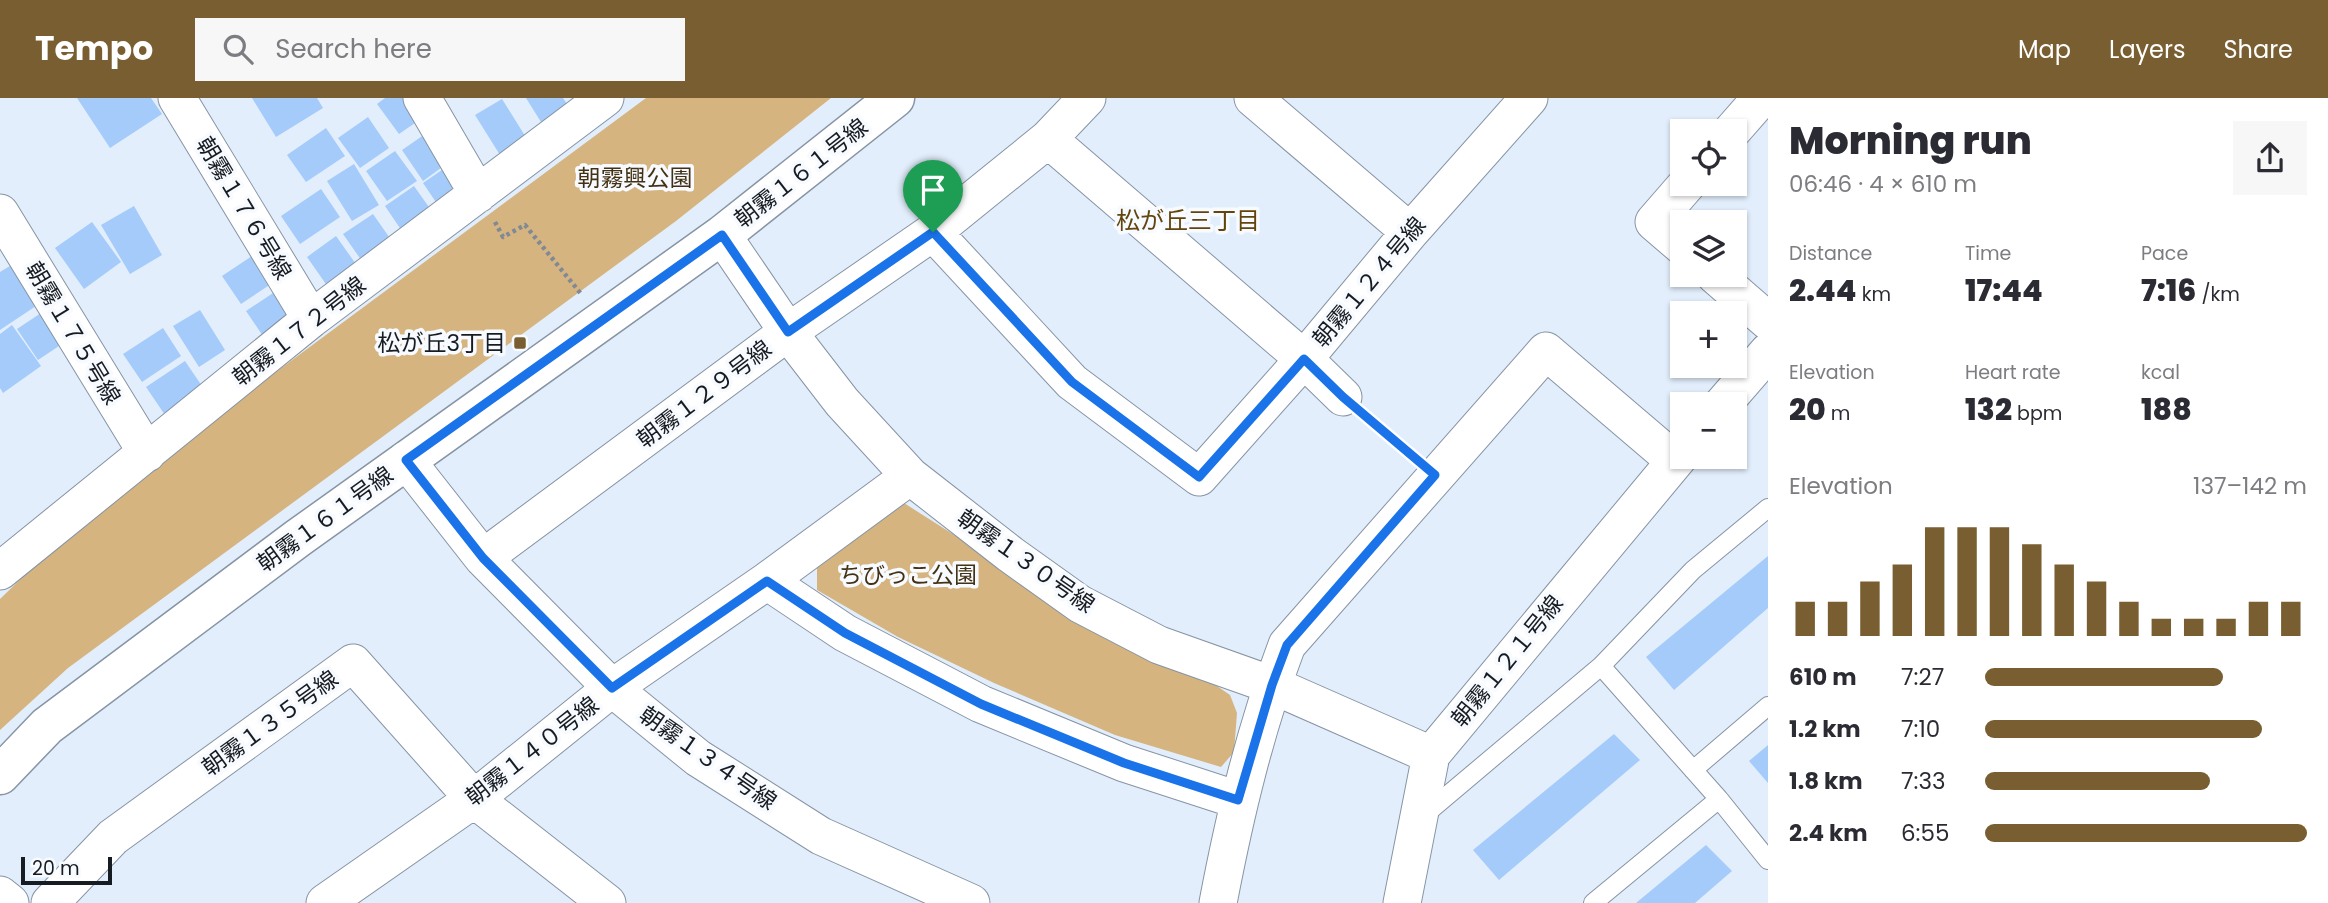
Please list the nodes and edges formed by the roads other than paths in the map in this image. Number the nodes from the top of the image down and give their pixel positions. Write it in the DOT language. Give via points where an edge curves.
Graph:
graph roads {
  1 [pos="177,98"];
  2 [pos="422,98"];
  3 [pos="605,98"];
  4 [pos="895,98"];
  5 [pos="1087,98"];
  6 [pos="1253,98"];
  7 [pos="1761,98"];
  8 [pos="1517,102"];
  9 [pos="1743,119"];
  10 [pos="1048,139"];
  11 [pos="478,194"];
  12 [pos="1677,196"];
  13 [pos="0,213"];
  14 [pos="933,232"];
  15 [pos="1410,232"];
  16 [pos="722,235"];
  17 [pos="1670,236"];
  18 [pos="1729,287"];
  19 [pos="311,319"];
  20 [pos="1768,321"];
  21 [pos="788,332"];
  22 [pos="1768,352"];
  23 [pos="1304,359"];
  24 [pos="1733,392"];
  25 [pos="1343,397"];
  26 [pos="1670,451"];
  27 [pos="147,453"];
  28 [pos="406,460"];
  29 [pos="1670,467"];
  30 [pos="909,476"];
  31 [pos="1768,508"];
  32 [pos="483,558"];
  33 [pos="0,572"];
  34 [pos="767,581"];
  35 [pos="1601,666"];
  36 [pos="1272,685"];
  37 [pos="612,688"];
  38 [pos="1768,706"];
  39 [pos="1431,754"];
  40 [pos="1693,770"];
  41 [pos="0,775"];
  42 [pos="474,799"];
  43 [pos="1719,799"];
  44 [pos="1238,800"];
  45 [pos="1420,818"];
  46 [pos="1768,860"];
  47 [pos="0,895"];
  48 [pos="345,898"];
  49 [pos="10,903"];
  50 [pos="50,903"];
  51 [pos="607,903"];
  52 [pos="971,903"];
  53 [pos="1217,903"];
  54 [pos="1402,903"];
  55 [pos="1593,903"];
  1 -- 19 [label="street, 朝霧１７６号線"];
  2 -- 11 [label="street"];
  3 -- 11 [label="street, 朝霧１７２号線"];
  4 -- 16 [label="street, 朝霧１６１号線"];
  5 -- 10 [label="street, 朝霧１２９号線"];
  6 -- 15 [label="street"];
  7 -- 9 [label="street"];
  8 -- 15 [label="street, 朝霧１２４号線"];
  10 -- 14 [label="street, 朝霧１２９号線"];
  10 -- 23 [label="street"];
  11 -- 19 [label="street, 朝霧１７２号線"];
  12 -- 17 [label="street" via="1654,222"];
  13 -- 27 [label="street, 朝霧１７５号線"];
  14 -- 21 [label="street, 朝霧１２９号線"];
  14 -- 23 [label="street, 朝霧１２４号線" via="1072,382 1199,477"];
  15 -- 23 [label="street, 朝霧１２４号線"];
  16 -- 21 [label="street, 朝霧１３０号線"];
  16 -- 28 [label="street, 朝霧１６１号線"];
  18 -- 20 [label="street"];
  19 -- 27 [label="street, 朝霧１７２号線"];
  21 -- 30 [label="street, 朝霧１３０号線" via="842,402"];
  21 -- 32 [label="street, 朝霧１２９号線"];
  22 -- 24 [label="street"];
  23 -- 25 [label="street"];
  26 -- 36 [label="street" via="1546,351 1425,466 1287,645"];
  27 -- 33 [label="street, 朝霧１７２号線"];
  28 -- 32 [label="street, 朝霧１３４号線"];
  28 -- 41 [label="street, 朝霧１６１号線" via="47,726"];
  29 -- 39 [label="street, 朝霧１２１号線"];
  30 -- 34 [label="street, 朝霧１４０号線"];
  30 -- 36 [label="street, 朝霧１３０号線" via="1080,604 1159,645"];
  31 -- 35 [label="lane" via="1693,570"];
  32 -- 37 [label="street, 朝霧１３４号線"];
  34 -- 37 [label="street, 朝霧１４０号線"];
  34 -- 44 [label="street" via="845,633 981,704 1124,763"];
  35 -- 40 [label="lane"];
  35 -- 45 [label="lane"];
  36 -- 39 [label="street, 朝霧１３０号線"];
  36 -- 44 [label="street"];
  37 -- 42 [label="street, 朝霧１４０号線"];
  37 -- 52 [label="street, 朝霧１３４号線" via="698,758 821,836"];
  38 -- 40 [label="lane"];
  39 -- 45 [label="street"];
  40 -- 43 [label="lane"];
  42 -- 48 [label="street, 朝霧１４０号線"];
  42 -- 50 [label="street, 朝霧１３５号線" via="353,663 113,837"];
  42 -- 51 [label="street, 朝霧１３５号線"];
  43 -- 46 [label="lane"];
  43 -- 55 [label="lane"];
  44 -- 53 [label="street"];
  45 -- 54 [label="street"];
  47 -- 49 [label="street"];
}
